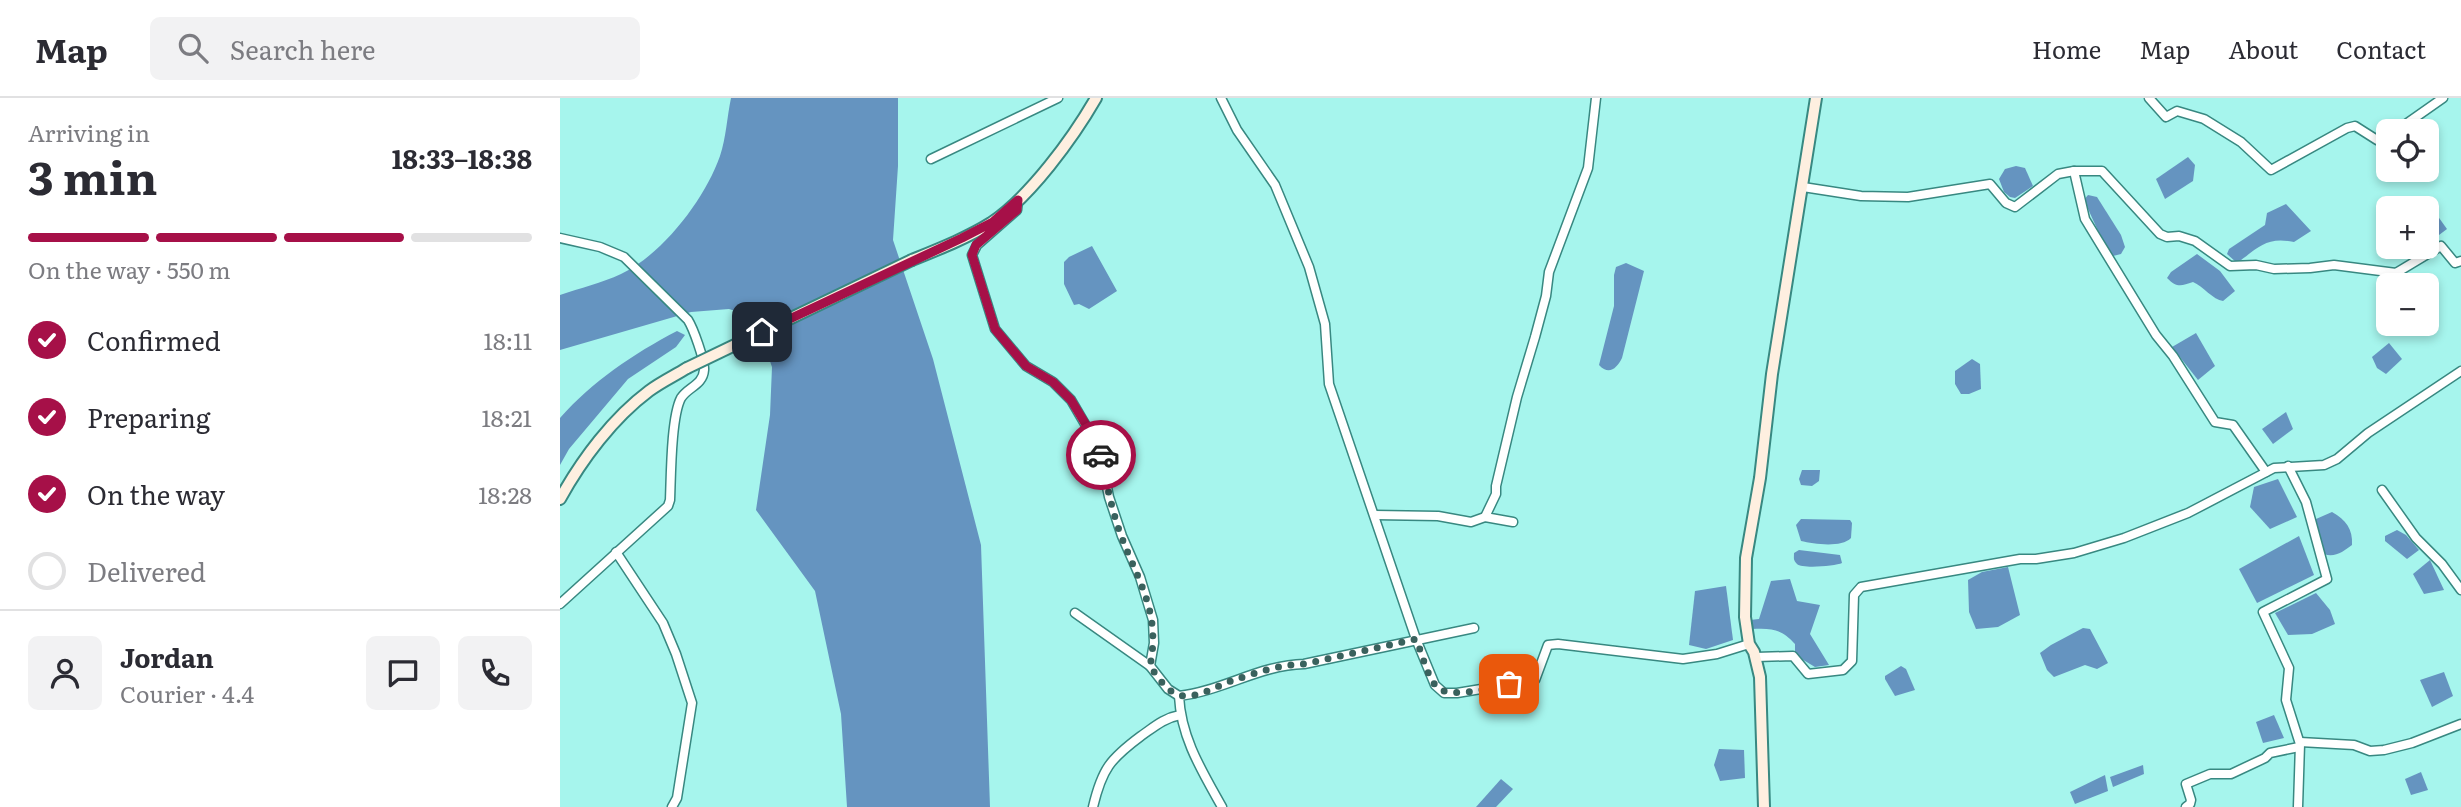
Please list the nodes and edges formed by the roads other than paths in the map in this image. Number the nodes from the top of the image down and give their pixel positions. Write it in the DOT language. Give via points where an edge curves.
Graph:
graph roads {
  1 [pos="1058,98"];
  2 [pos="1096,98"];
  3 [pos="1221,98"];
  4 [pos="1596,98"];
  5 [pos="1816,98"];
  6 [pos="2149,98"];
  7 [pos="2443,98"];
  8 [pos="2413,119"];
  9 [pos="2376,139"];
  10 [pos="931,159"];
  11 [pos="2074,172"];
  12 [pos="1803,187"];
  13 [pos="1018,200"];
  14 [pos="560,238"];
  15 [pos="2461,261"];
  16 [pos="2461,371"];
  17 [pos="2288,466"];
  18 [pos="2266,472"];
  19 [pos="2382,489"];
  20 [pos="560,499"];
  21 [pos="1375,515"];
  22 [pos="1485,517"];
  23 [pos="1513,522"];
  24 [pos="616,552"];
  25 [pos="2461,590"];
  26 [pos="560,604"];
  27 [pos="1075,613"];
  28 [pos="1474,628"];
  29 [pos="1416,639"];
  30 [pos="1749,644"];
  31 [pos="1755,657"];
  32 [pos="1150,666"];
  33 [pos="1179,696"];
  34 [pos="1180,715"];
  35 [pos="2461,724"];
  36 [pos="2300,744"];
  37 [pos="672,807"];
  38 [pos="1093,807"];
  39 [pos="1222,807"];
  40 [pos="1764,807"];
  41 [pos="2186,807"];
  42 [pos="2298,807"];
  1 -- 10 [label="street"];
  2 -- 13 [label="main road" via="1059,154"];
  3 -- 21 [label="street" via="1275,185 1310,267 1325,324 1329,384"];
  4 -- 22 [label="street" via="1588,169 1549,272 1496,494"];
  5 -- 12 [label="main road"];
  6 -- 9 [label="street" via="2166,117 2177,111 2204,119 2241,142 2271,170 2347,128 2355,126"];
  7 -- 8 [label="street"];
  11 -- 12 [label="street" via="2059,174 2015,206 1990,184 1908,197"];
  11 -- 15 [label="street" via="2102,171 2160,234 2195,242 2230,266 2334,265 2396,272 2441,246 2455,263"];
  11 -- 18 [label="street" via="2085,219 2155,335 2215,422 2233,425"];
  12 -- 30 [label="main road" via="1746,558"];
  13 -- 20 [label="main road, bridge" via="993,222 687,368 650,391 608,430"];
  13 -- 32 [label="street" via="1017,210 976,245 972,255 995,329 1026,366 1053,382 1071,400 1100,448 1109,497 1153,620"];
  14 -- 24 [label="street" via="624,257 688,320 696,332 704,373 680,399 670,500"];
  16 -- 17 [label="street" via="2337,459 2323,465"];
  17 -- 18 [label="street"];
  17 -- 36 [label="street" via="2306,502 2327,579 2263,612 2289,668 2286,700"];
  18 -- 31 [label="street" via="2188,513 2074,553 1861,587 1854,595 1852,662 1843,670 1808,674 1793,656"];
  19 -- 25 [label="street"];
  21 -- 22 [label="street" via="1438,516 1471,522"];
  21 -- 29 [label="street"];
  22 -- 23 [label="street"];
  24 -- 26 [label="street"];
  24 -- 37 [label="street" via="663,623 692,703"];
  27 -- 32 [label="street"];
  28 -- 29 [label="street"];
  29 -- 30 [label="street" via="1435,685 1444,693 1535,680 1548,645 1558,643 1683,659"];
  29 -- 33 [label="street" via="1293,664 1229,681 1201,694"];
  30 -- 31 [label="main road"];
  31 -- 40 [label="main road" via="1760,677"];
  32 -- 33 [label="street"];
  33 -- 34 [label="street"];
  34 -- 38 [label="street" via="1159,722 1115,755 1099,783"];
  34 -- 39 [label="street" via="1184,735"];
  35 -- 36 [label="street" via="2384,750 2370,751 2354,744"];
  36 -- 41 [label="street" via="2270,753 2231,774 2210,774 2186,784 2191,800"];
  36 -- 42 [label="street"];
}
